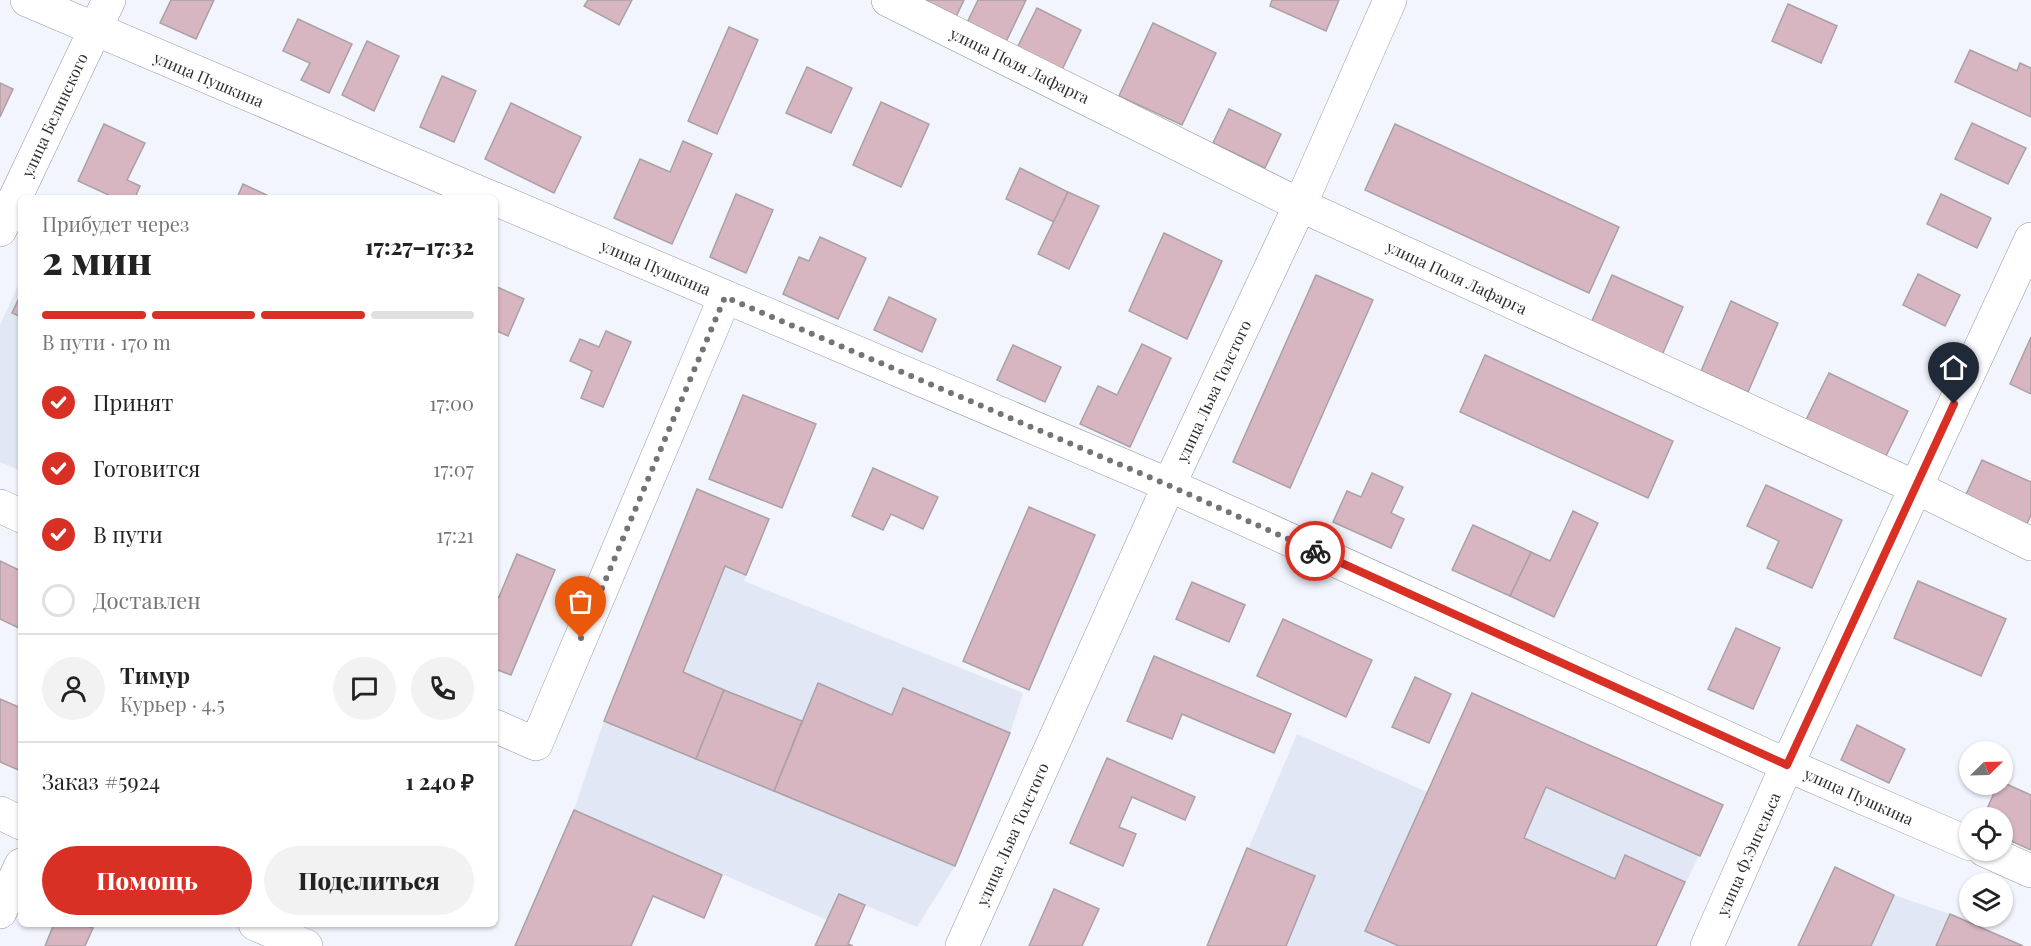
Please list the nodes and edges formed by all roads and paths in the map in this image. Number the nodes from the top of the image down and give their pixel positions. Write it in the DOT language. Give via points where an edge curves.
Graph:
graph roads {
  1 [pos="27,0"];
  2 [pos="109,0"];
  3 [pos="888,0"];
  4 [pos="1390,0"];
  5 [pos="93,30"];
  6 [pos="484,195"];
  7 [pos="498,201"];
  8 [pos="1300,205"];
  9 [pos="0,230"];
  10 [pos="2031,239"];
  11 [pos="725,297"];
  12 [pos="1168,485"];
  13 [pos="1915,487"];
  14 [pos="0,506"];
  15 [pos="18,515"];
  16 [pos="2031,544"];
  17 [pos="498,727"];
  18 [pos="1787,765"];
  19 [pos="0,813"];
  20 [pos="18,822"];
  21 [pos="1959,839"];
  22 [pos="2009,861"];
  23 [pos="2031,871"];
  24 [pos="18,872"];
  25 [pos="0,912"];
  26 [pos="262,927"];
  27 [pos="306,946"];
  28 [pos="962,946"];
  29 [pos="1707,946"];
  1 -- 5 [label="street, улица Пушкина"];
  2 -- 5 [label="street, улица Белинского"];
  3 -- 8 [label="street, улица Поля Лафарга"];
  4 -- 8 [label="street, улица Льва Толстого"];
  5 -- 6 [label="street, улица Пушкина"];
  5 -- 9 [label="street, улица Белинского"];
  7 -- 11 [label="street, улица Пушкина"];
  8 -- 12 [label="street, улица Льва Толстого"];
  8 -- 13 [label="street, улица Поля Лафарга"];
  10 -- 13 [label="street, улица Ф.Энгельса"];
  11 -- 12 [label="street, улица Пушкина"];
  11 -- 17 [label="street" via="536,744"];
  12 -- 18 [label="street, улица Пушкина"];
  12 -- 28 [label="street, улица Льва Толстого"];
  13 -- 16 [label="street, улица Поля Лафарга"];
  13 -- 18 [label="street, улица Ф.Энгельса"];
  14 -- 15 [label="street"];
  18 -- 21 [label="street, улица Пушкина"];
  18 -- 29 [label="street, улица Ф.Энгельса"];
  19 -- 20 [label="street"];
  22 -- 23 [label="street"];
  24 -- 25 [label="street"];
  26 -- 27 [label="street"];
}
